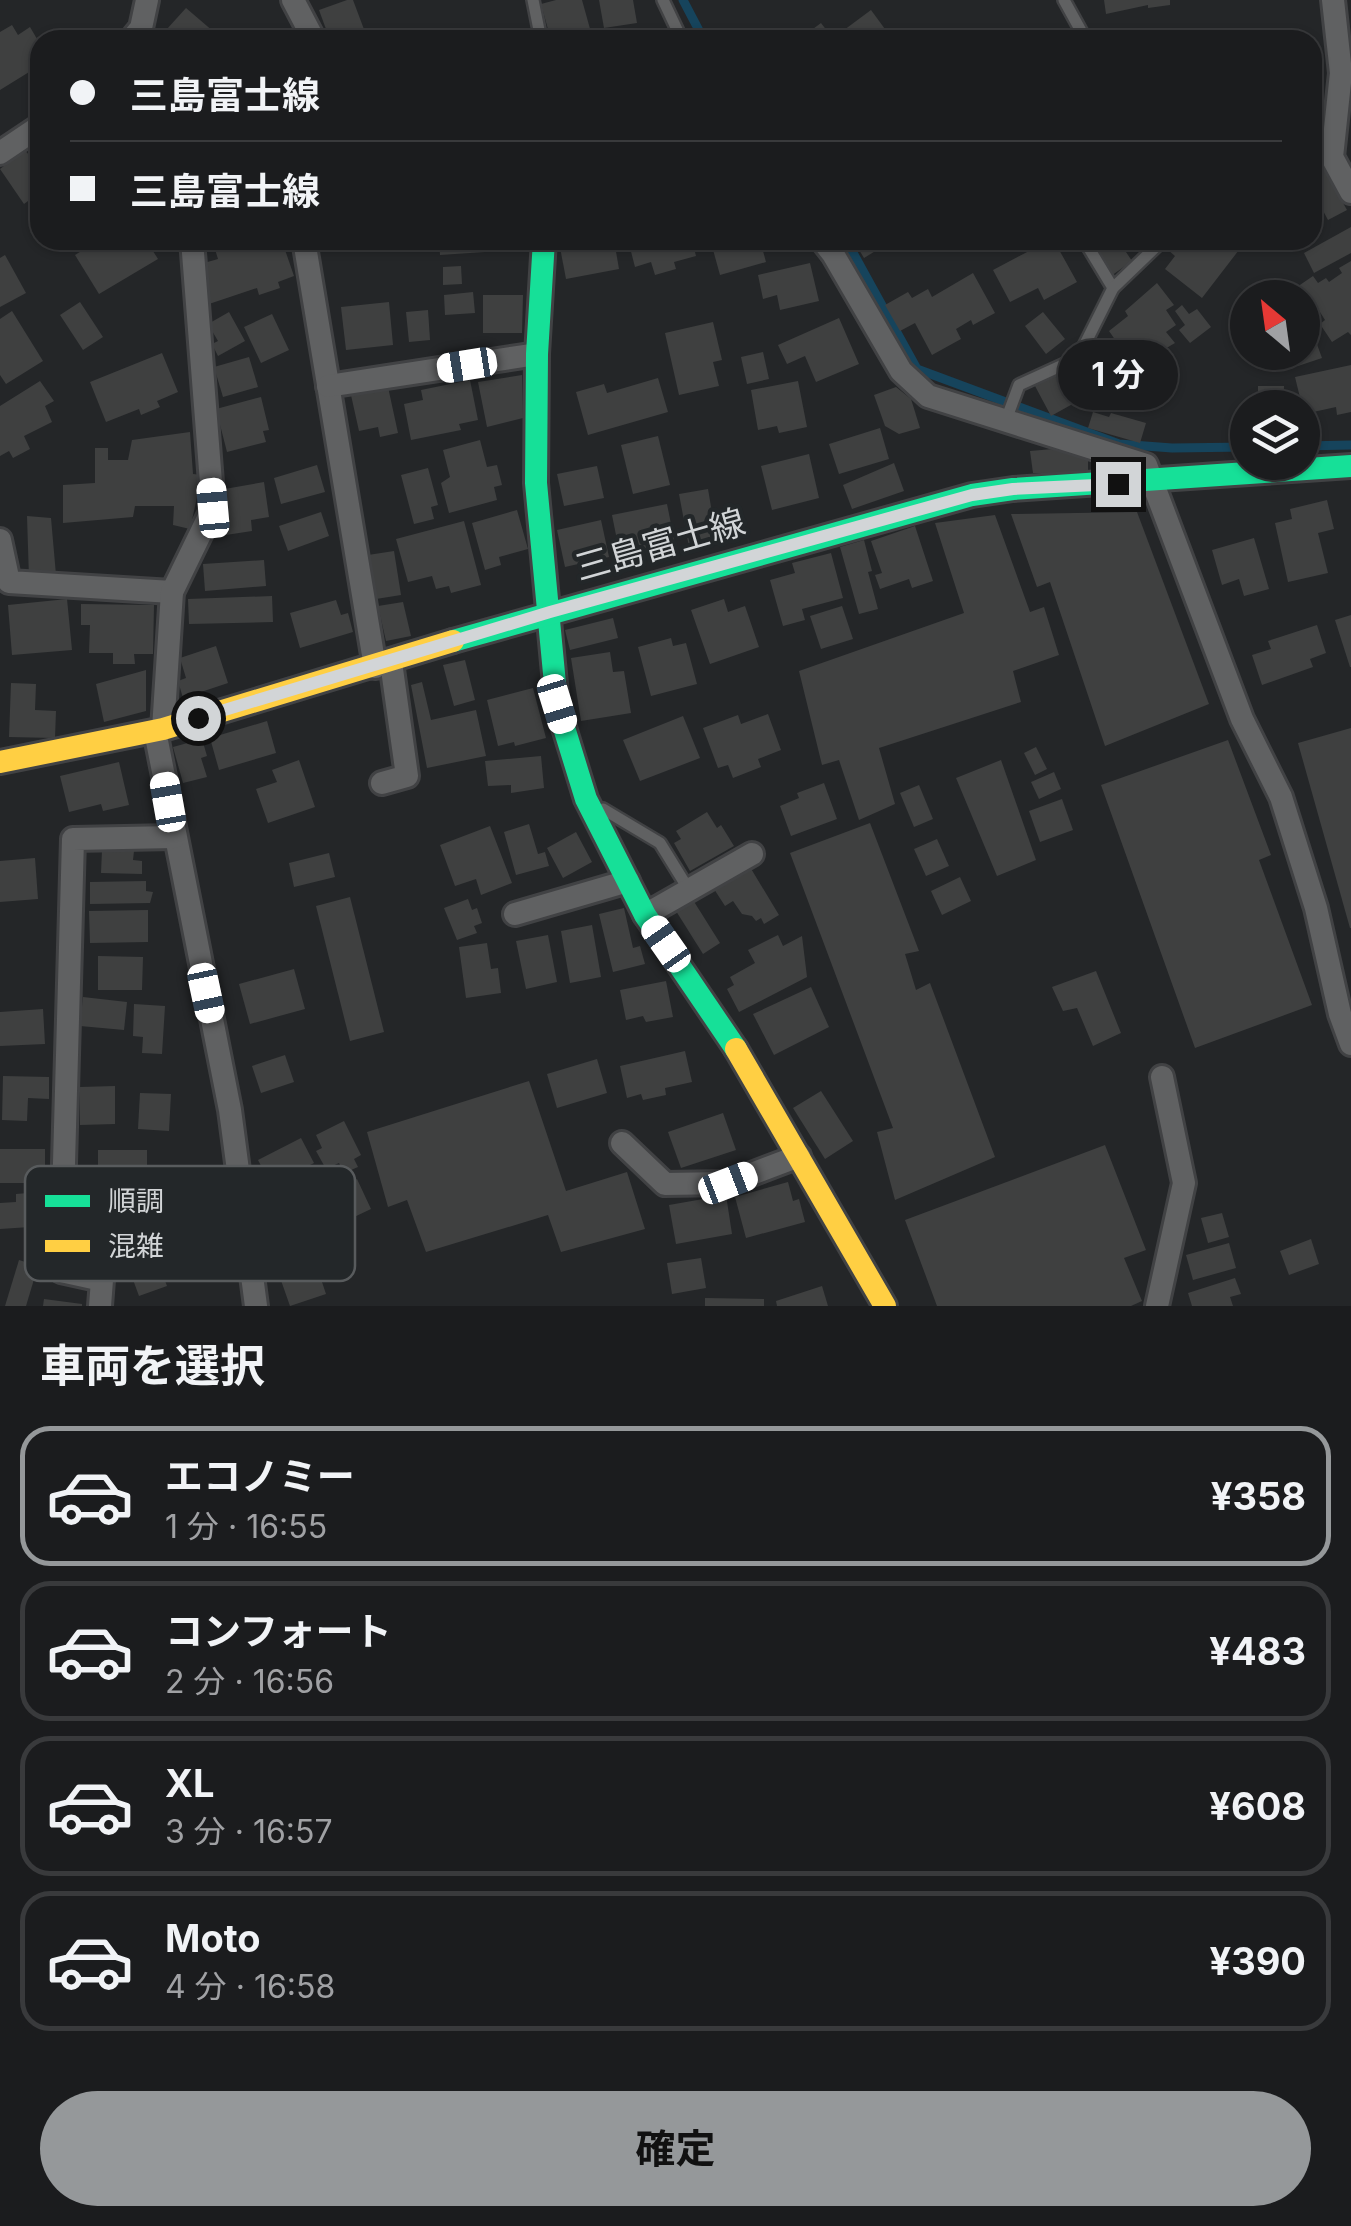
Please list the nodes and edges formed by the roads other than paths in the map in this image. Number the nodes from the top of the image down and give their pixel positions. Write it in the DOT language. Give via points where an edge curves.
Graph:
graph roads {
  1 [pos="147,0"];
  2 [pos="533,0"];
  3 [pos="663,0"];
  4 [pos="1064,0"];
  5 [pos="1333,0"];
  6 [pos="301,3"];
  7 [pos="139,30"];
  8 [pos="310,30"];
  9 [pos="539,30"];
  10 [pos="677,30"];
  11 [pos="1080,30"];
  12 [pos="30,133"];
  13 [pos="0,153"];
  14 [pos="1351,192"];
  15 [pos="193,250"];
  16 [pos="306,250"];
  17 [pos="543,250"];
  18 [pos="830,250"];
  19 [pos="1090,250"];
  20 [pos="1152,250"];
  21 [pos="1113,288"];
  22 [pos="536,354"];
  23 [pos="328,386"];
  24 [pos="1006,419"];
  25 [pos="1351,466"];
  26 [pos="1153,482"];
  27 [pos="0,540"];
  28 [pos="172,592"];
  29 [pos="550,612"];
  30 [pos="383,665"];
  31 [pos="159,730"];
  32 [pos="0,762"];
  33 [pos="382,783"];
  34 [pos="586,799"];
  35 [pos="174,837"];
  36 [pos="752,854"];
  37 [pos="628,881"];
  38 [pos="689,890"];
  39 [pos="514,914"];
  40 [pos="646,916"];
  41 [pos="1351,1044"];
  42 [pos="1162,1077"];
  43 [pos="622,1142"];
  44 [pos="799,1156"];
  45 [pos="64,1166"];
  46 [pos="237,1166"];
  47 [pos="102,1281"];
  48 [pos="253,1281"];
  49 [pos="100,1306"];
  50 [pos="256,1306"];
  51 [pos="885,1306"];
  52 [pos="1157,1306"];
  1 -- 7 [label="street"];
  2 -- 9 [label="lane"];
  3 -- 10 [label="lane"];
  4 -- 11 [label="lane"];
  5 -- 14 [label="street" via="1341,73 1327,158"];
  6 -- 8 [label="street"];
  12 -- 13 [label="street"];
  15 -- 28 [label="street" via="213,508"];
  16 -- 23 [label="street"];
  17 -- 22 [label="main road"];
  18 -- 24 [label="street" via="901,372 928,396"];
  19 -- 21 [label="lane"];
  20 -- 21 [label="lane"];
  21 -- 24 [label="lane" via="1078,358 1019,385"];
  22 -- 23 [label="street"];
  22 -- 29 [label="main road" via="536,483"];
  23 -- 30 [label="street"];
  24 -- 26 [label="street" via="1146,465"];
  25 -- 26 [label="main road, 三島富士線"];
  26 -- 29 [label="main road, 三島富士線" via="972,495"];
  26 -- 41 [label="street" via="1242,719 1281,797"];
  27 -- 28 [label="street" via="9,582"];
  28 -- 31 [label="street"];
  29 -- 30 [label="main road, 三島富士線"];
  29 -- 34 [label="main road" via="557,704"];
  30 -- 31 [label="main road, 三島富士線"];
  30 -- 33 [label="street" via="407,776"];
  31 -- 32 [label="main road, 三島富士線"];
  31 -- 35 [label="street"];
  34 -- 37 [label="main road"];
  34 -- 38 [label="lane" via="660,844"];
  35 -- 45 [label="street" via="73,839"];
  35 -- 46 [label="street"];
  36 -- 38 [label="street"];
  37 -- 39 [label="street"];
  37 -- 40 [label="main road"];
  38 -- 40 [label="street"];
  40 -- 44 [label="main road" via="726,1032"];
  42 -- 52 [label="street" via="1184,1184"];
  43 -- 44 [label="street" via="666,1184 728,1183"];
  44 -- 51 [label="main road"];
  47 -- 49 [label="street"];
  48 -- 50 [label="street"];
}
